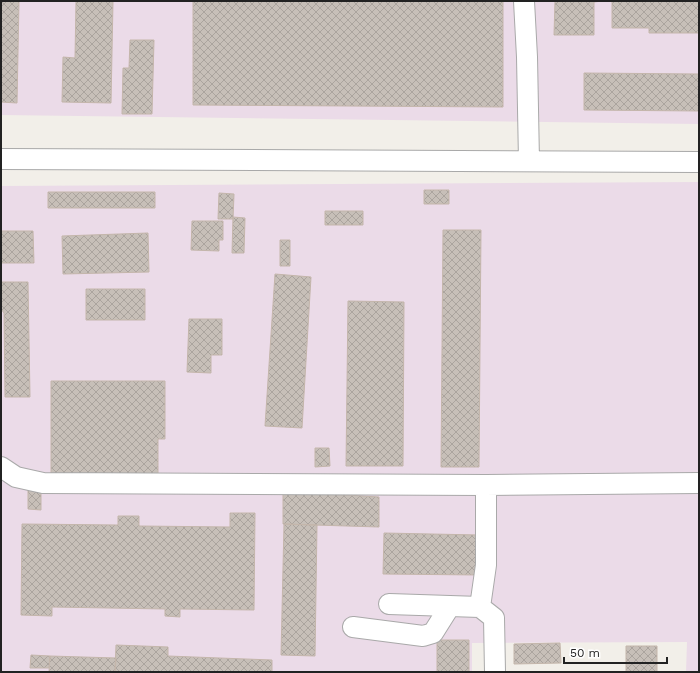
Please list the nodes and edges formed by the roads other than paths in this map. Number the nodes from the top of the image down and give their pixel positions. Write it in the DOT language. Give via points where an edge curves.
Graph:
graph roads {
  1 [pos="524,1"];
  2 [pos="1,159"];
  3 [pos="529,161"];
  4 [pos="699,162"];
  5 [pos="1,467"];
  6 [pos="699,483"];
  7 [pos="486,485"];
  8 [pos="389,604"];
  9 [pos="450,606"];
  10 [pos="480,607"];
  11 [pos="353,627"];
  12 [pos="495,672"];
  1 -- 3 [label="street"];
  2 -- 3 [label="street"];
  3 -- 4 [label="street"];
  5 -- 7 [label="street" via="16,477 43,483"];
  6 -- 7 [label="street"];
  7 -- 10 [label="street" via="486,565"];
  8 -- 9 [label="street"];
  9 -- 10 [label="street"];
  9 -- 11 [label="street" via="433,633 423,636"];
  10 -- 12 [label="street" via="494,618"];
}
